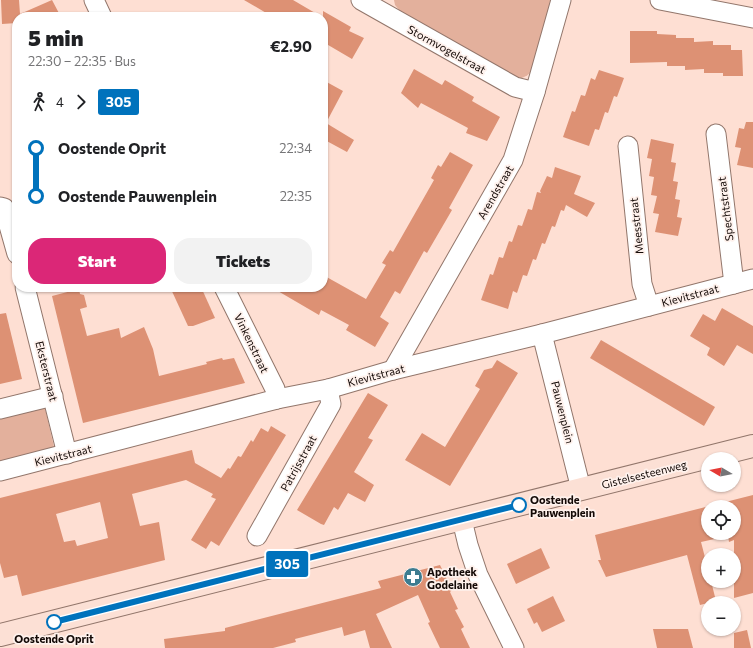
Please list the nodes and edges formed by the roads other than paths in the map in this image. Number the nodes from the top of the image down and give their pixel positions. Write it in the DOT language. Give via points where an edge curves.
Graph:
graph roads {
  1 [pos="94,0"];
  2 [pos="361,0"];
  3 [pos="561,0"];
  4 [pos="660,0"];
  5 [pos="380,5"];
  6 [pos="100,12"];
  7 [pos="753,18"];
  8 [pos="535,92"];
  9 [pos="716,134"];
  10 [pos="628,146"];
  11 [pos="0,206"];
  12 [pos="10,245"];
  13 [pos="753,279"];
  14 [pos="734,284"];
  15 [pos="26,292"];
  16 [pos="226,292"];
  17 [pos="649,306"];
  18 [pos="542,334"];
  19 [pos="393,370"];
  20 [pos="328,388"];
  21 [pos="53,396"];
  22 [pos="277,399"];
  23 [pos="0,409"];
  24 [pos="753,446"];
  25 [pos="67,454"];
  26 [pos="0,471"];
  27 [pos="581,490"];
  28 [pos="462,520"];
  29 [pos="257,536"];
  30 [pos="0,635"];
  31 [pos="514,648"];
  1 -- 6 [label="street"];
  2 -- 5 [label="street, Stormvogelstraat"];
  3 -- 8 [label="street, Arendstraat"];
  4 -- 7 [label="street"];
  5 -- 8 [label="street, Stormvogelstraat" via="515,87"];
  8 -- 19 [label="street, Arendstraat" via="514,160"];
  9 -- 14 [label="street, Spechtstraat"];
  10 -- 17 [label="street, Meesstraat" via="642,284"];
  11 -- 12 [label="street" via="4,208"];
  13 -- 14 [label="street, Kievitstraat"];
  14 -- 17 [label="street, Kievitstraat"];
  15 -- 21 [label="street, Eksterstraat"];
  16 -- 22 [label="street, Vinkenstraat" via="275,390"];
  17 -- 18 [label="street, Kievitstraat"];
  18 -- 19 [label="street, Kievitstraat"];
  18 -- 27 [label="street, Pauwenplein"];
  19 -- 20 [label="street, Kievitstraat"];
  20 -- 22 [label="street, Kievitstraat"];
  20 -- 29 [label="street, Patrijsstraat" via="331,404"];
  21 -- 23 [label="street"];
  21 -- 25 [label="street, Eksterstraat"];
  22 -- 25 [label="street, Kievitstraat"];
  24 -- 27 [label="main road, Gistelsesteenweg"];
  25 -- 26 [label="street, Kievitstraat"];
  27 -- 28 [label="main road, Gistelsesteenweg"];
  28 -- 30 [label="main road, Gistelsesteenweg"];
  28 -- 31 [label="street" via="478,576"];
}
